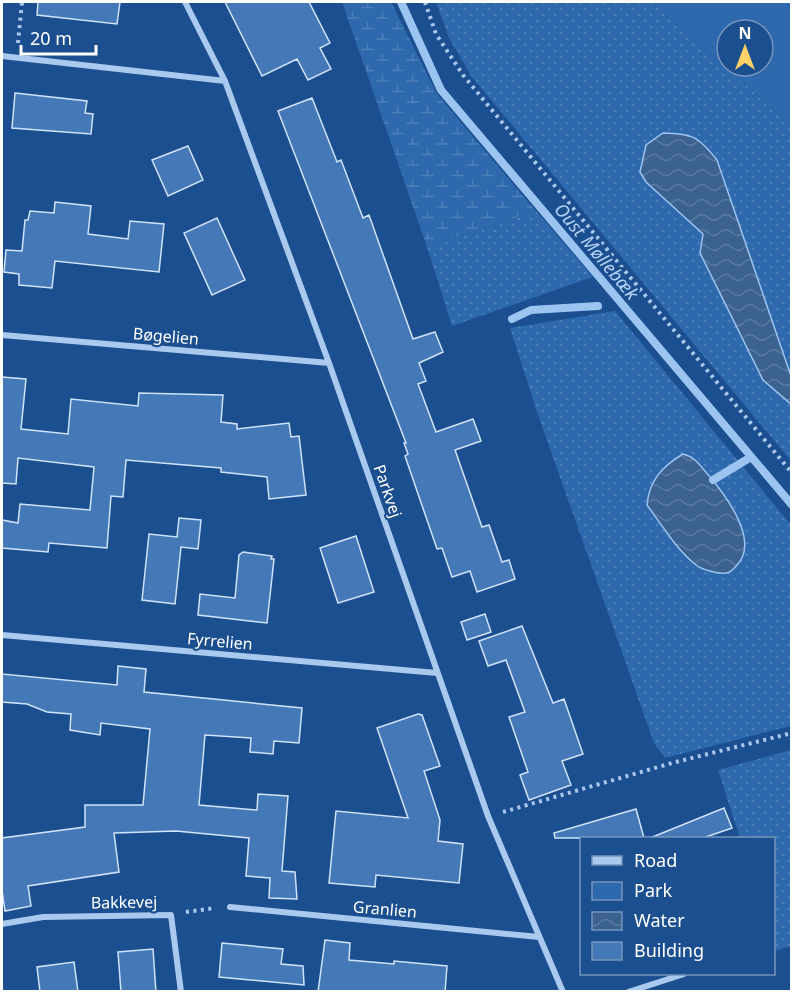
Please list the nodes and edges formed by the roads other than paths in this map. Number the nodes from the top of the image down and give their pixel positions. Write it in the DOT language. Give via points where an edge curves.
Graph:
graph roads {
  1 [pos="185,2"];
  2 [pos="2,56"];
  3 [pos="225,81"];
  4 [pos="2,335"];
  5 [pos="329,363"];
  6 [pos="2,635"];
  7 [pos="437,673"];
  8 [pos="230,907"];
  9 [pos="2,924"];
  10 [pos="539,937"];
  11 [pos="681,975"];
  12 [pos="181,992"];
  13 [pos="563,992"];
  14 [pos="628,992"];
  1 -- 3 [label="street, Parkvej"];
  2 -- 3 [label="street"];
  3 -- 5 [label="street, Parkvej"];
  4 -- 5 [label="street, Bøgelien"];
  5 -- 7 [label="street, Parkvej"];
  6 -- 7 [label="street, Fyrrelien"];
  7 -- 10 [label="street, Parkvej" via="488,816"];
  8 -- 10 [label="street, Granlien"];
  9 -- 12 [label="street, Bakkevej" via="43,917 171,915"];
  10 -- 13 [label="street, Parkvej"];
  11 -- 14 [label="street"];
}
